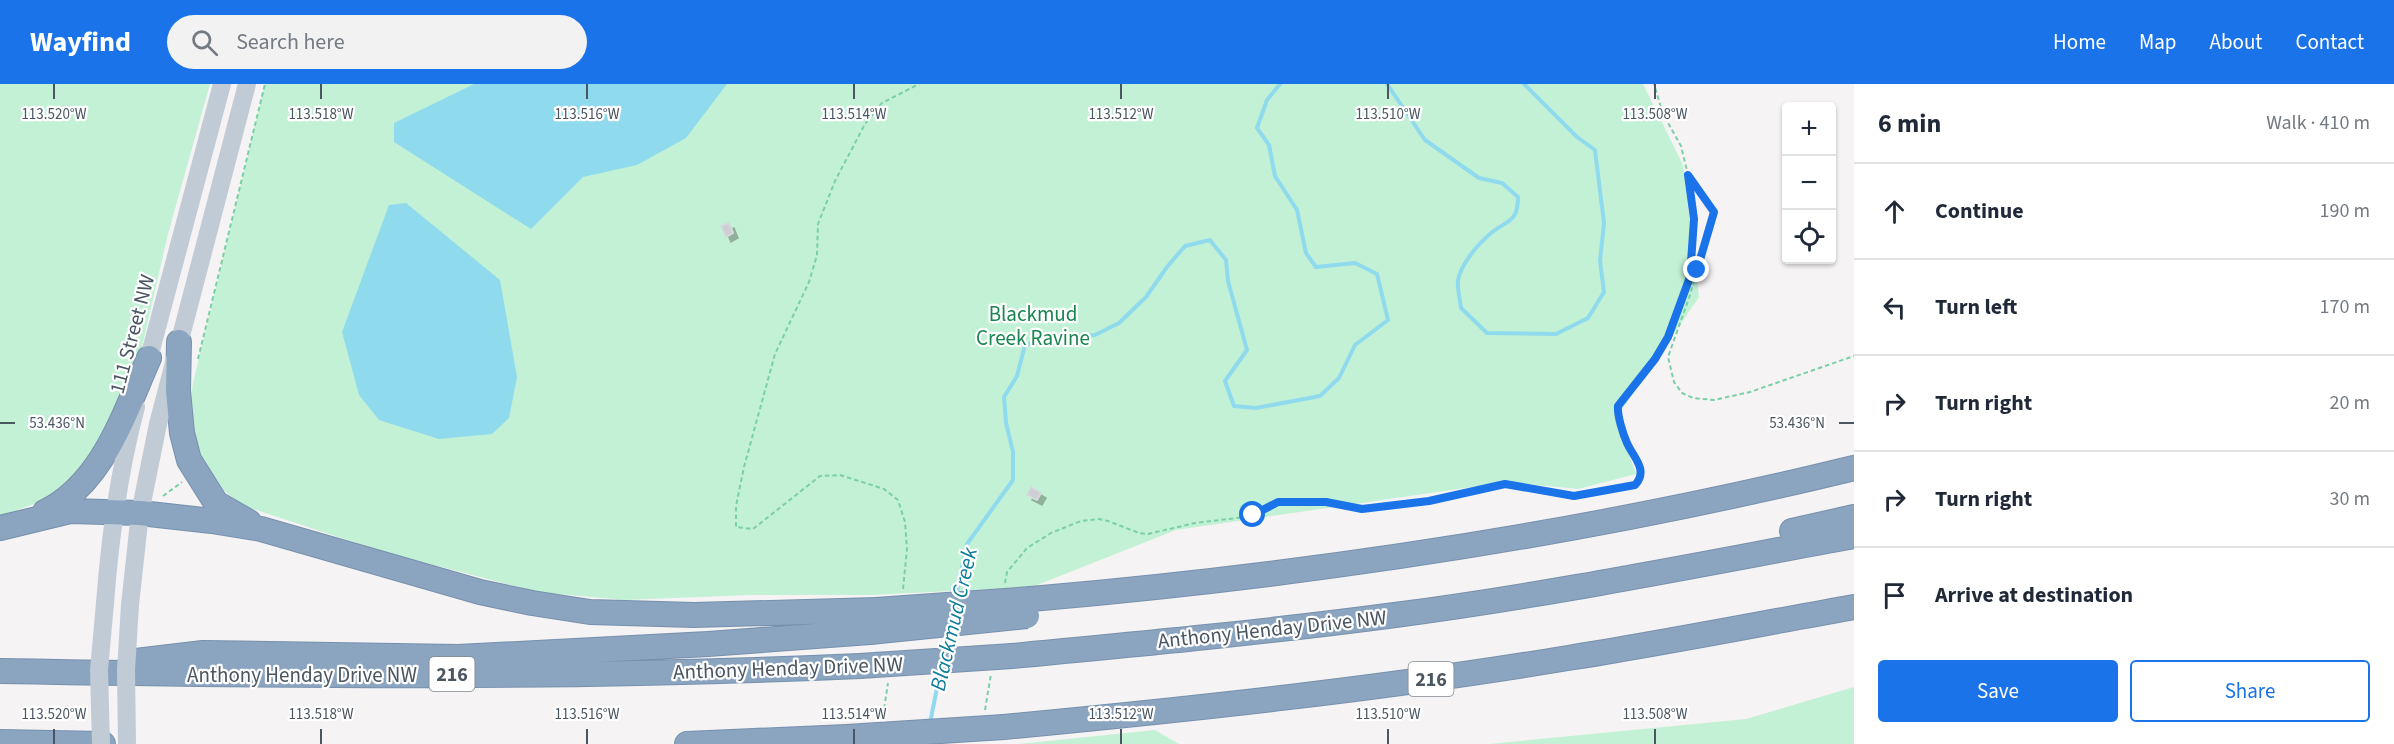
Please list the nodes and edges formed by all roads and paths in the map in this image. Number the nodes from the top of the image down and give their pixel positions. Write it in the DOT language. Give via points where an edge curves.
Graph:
graph roads {
  1 [pos="222,84"];
  2 [pos="247,84"];
  3 [pos="265,84"];
  4 [pos="919,84"];
  5 [pos="1654,84"];
  6 [pos="1688,175"];
  7 [pos="179,342"];
  8 [pos="1854,356"];
  9 [pos="149,358"];
  10 [pos="197,363"];
  11 [pos="1854,468"];
  12 [pos="188,477"];
  13 [pos="149,506"];
  14 [pos="115,512"];
  15 [pos="1854,517"];
  16 [pos="29,520"];
  17 [pos="0,528"];
  18 [pos="261,529"];
  19 [pos="1854,536"];
  20 [pos="1590,584"];
  21 [pos="903,590"];
  22 [pos="1004,591"];
  23 [pos="1854,607"];
  24 [pos="873,621"];
  25 [pos="1002,661"];
  26 [pos="0,671"];
  27 [pos="44,672"];
  28 [pos="889,678"];
  29 [pos="985,710"];
  30 [pos="882,722"];
  31 [pos="0,742"];
  32 [pos="102,744"];
  33 [pos="127,744"];
  34 [pos="687,744"];
  1 -- 9 [label="main road, 111 Street NW"];
  2 -- 7 [label="main road"];
  3 -- 10 [label="path"];
  4 -- 21 [label="path" via="882,103 865,124 835,181 818,224 817,255 809,282 775,354 736,506 736,527 753,529 820,476 840,475 884,489 898,500 905,522"];
  5 -- 6 [label="path"];
  6 -- 8 [label="path" via="1714,212 1668,357 1674,382 1682,393 1714,400 1750,392"];
  6 -- 22 [label="path" via="1694,219 1690,277 1668,337 1618,406 1627,442 1641,470 1635,485 1574,496 1505,484 1429,501 1357,509 1326,502 1278,502 1245,517 1148,534 1099,519 1081,521 1051,532 1027,548 1007,572"];
  7 -- 13 [label="main road" via="155,435"];
  7 -- 18 [label="highway" via="178,391 189,460 216,502"];
  9 -- 14 [label="main road, 111 Street NW"];
  9 -- 16 [label="highway" via="101,459 80,486 58,505"];
  11 -- 24 [label="highway, bridge" via="1588,524 1351,564 1029,607"];
  12 -- 13 [label="path"];
  13 -- 14 [label="highway"];
  13 -- 18 [label="highway"];
  13 -- 33 [label="main road, bridge" via="130,605"];
  14 -- 16 [label="highway" via="70,511"];
  14 -- 32 [label="main road, 111 Street NW, bridge" via="99,670"];
  15 -- 20 [label="highway"];
  16 -- 17 [label="highway"];
  18 -- 24 [label="highway" via="480,592 590,612"];
  19 -- 20 [label="highway, Anthony Henday Drive NW / 216"];
  20 -- 25 [label="highway, Anthony Henday Drive NW / 216" via="1395,615"];
  23 -- 34 [label="highway, 216, bridge" via="1568,658 1192,709 1004,727"];
  24 -- 27 [label="highway" via="708,644 458,657 203,653"];
  25 -- 27 [label="highway, Anthony Henday Drive NW / 216, bridge" via="611,674"];
  25 -- 29 [label="path"];
  26 -- 27 [label="highway, Anthony Henday Drive NW / 216"];
  28 -- 30 [label="path"];
  31 -- 32 [label="highway"];
}
